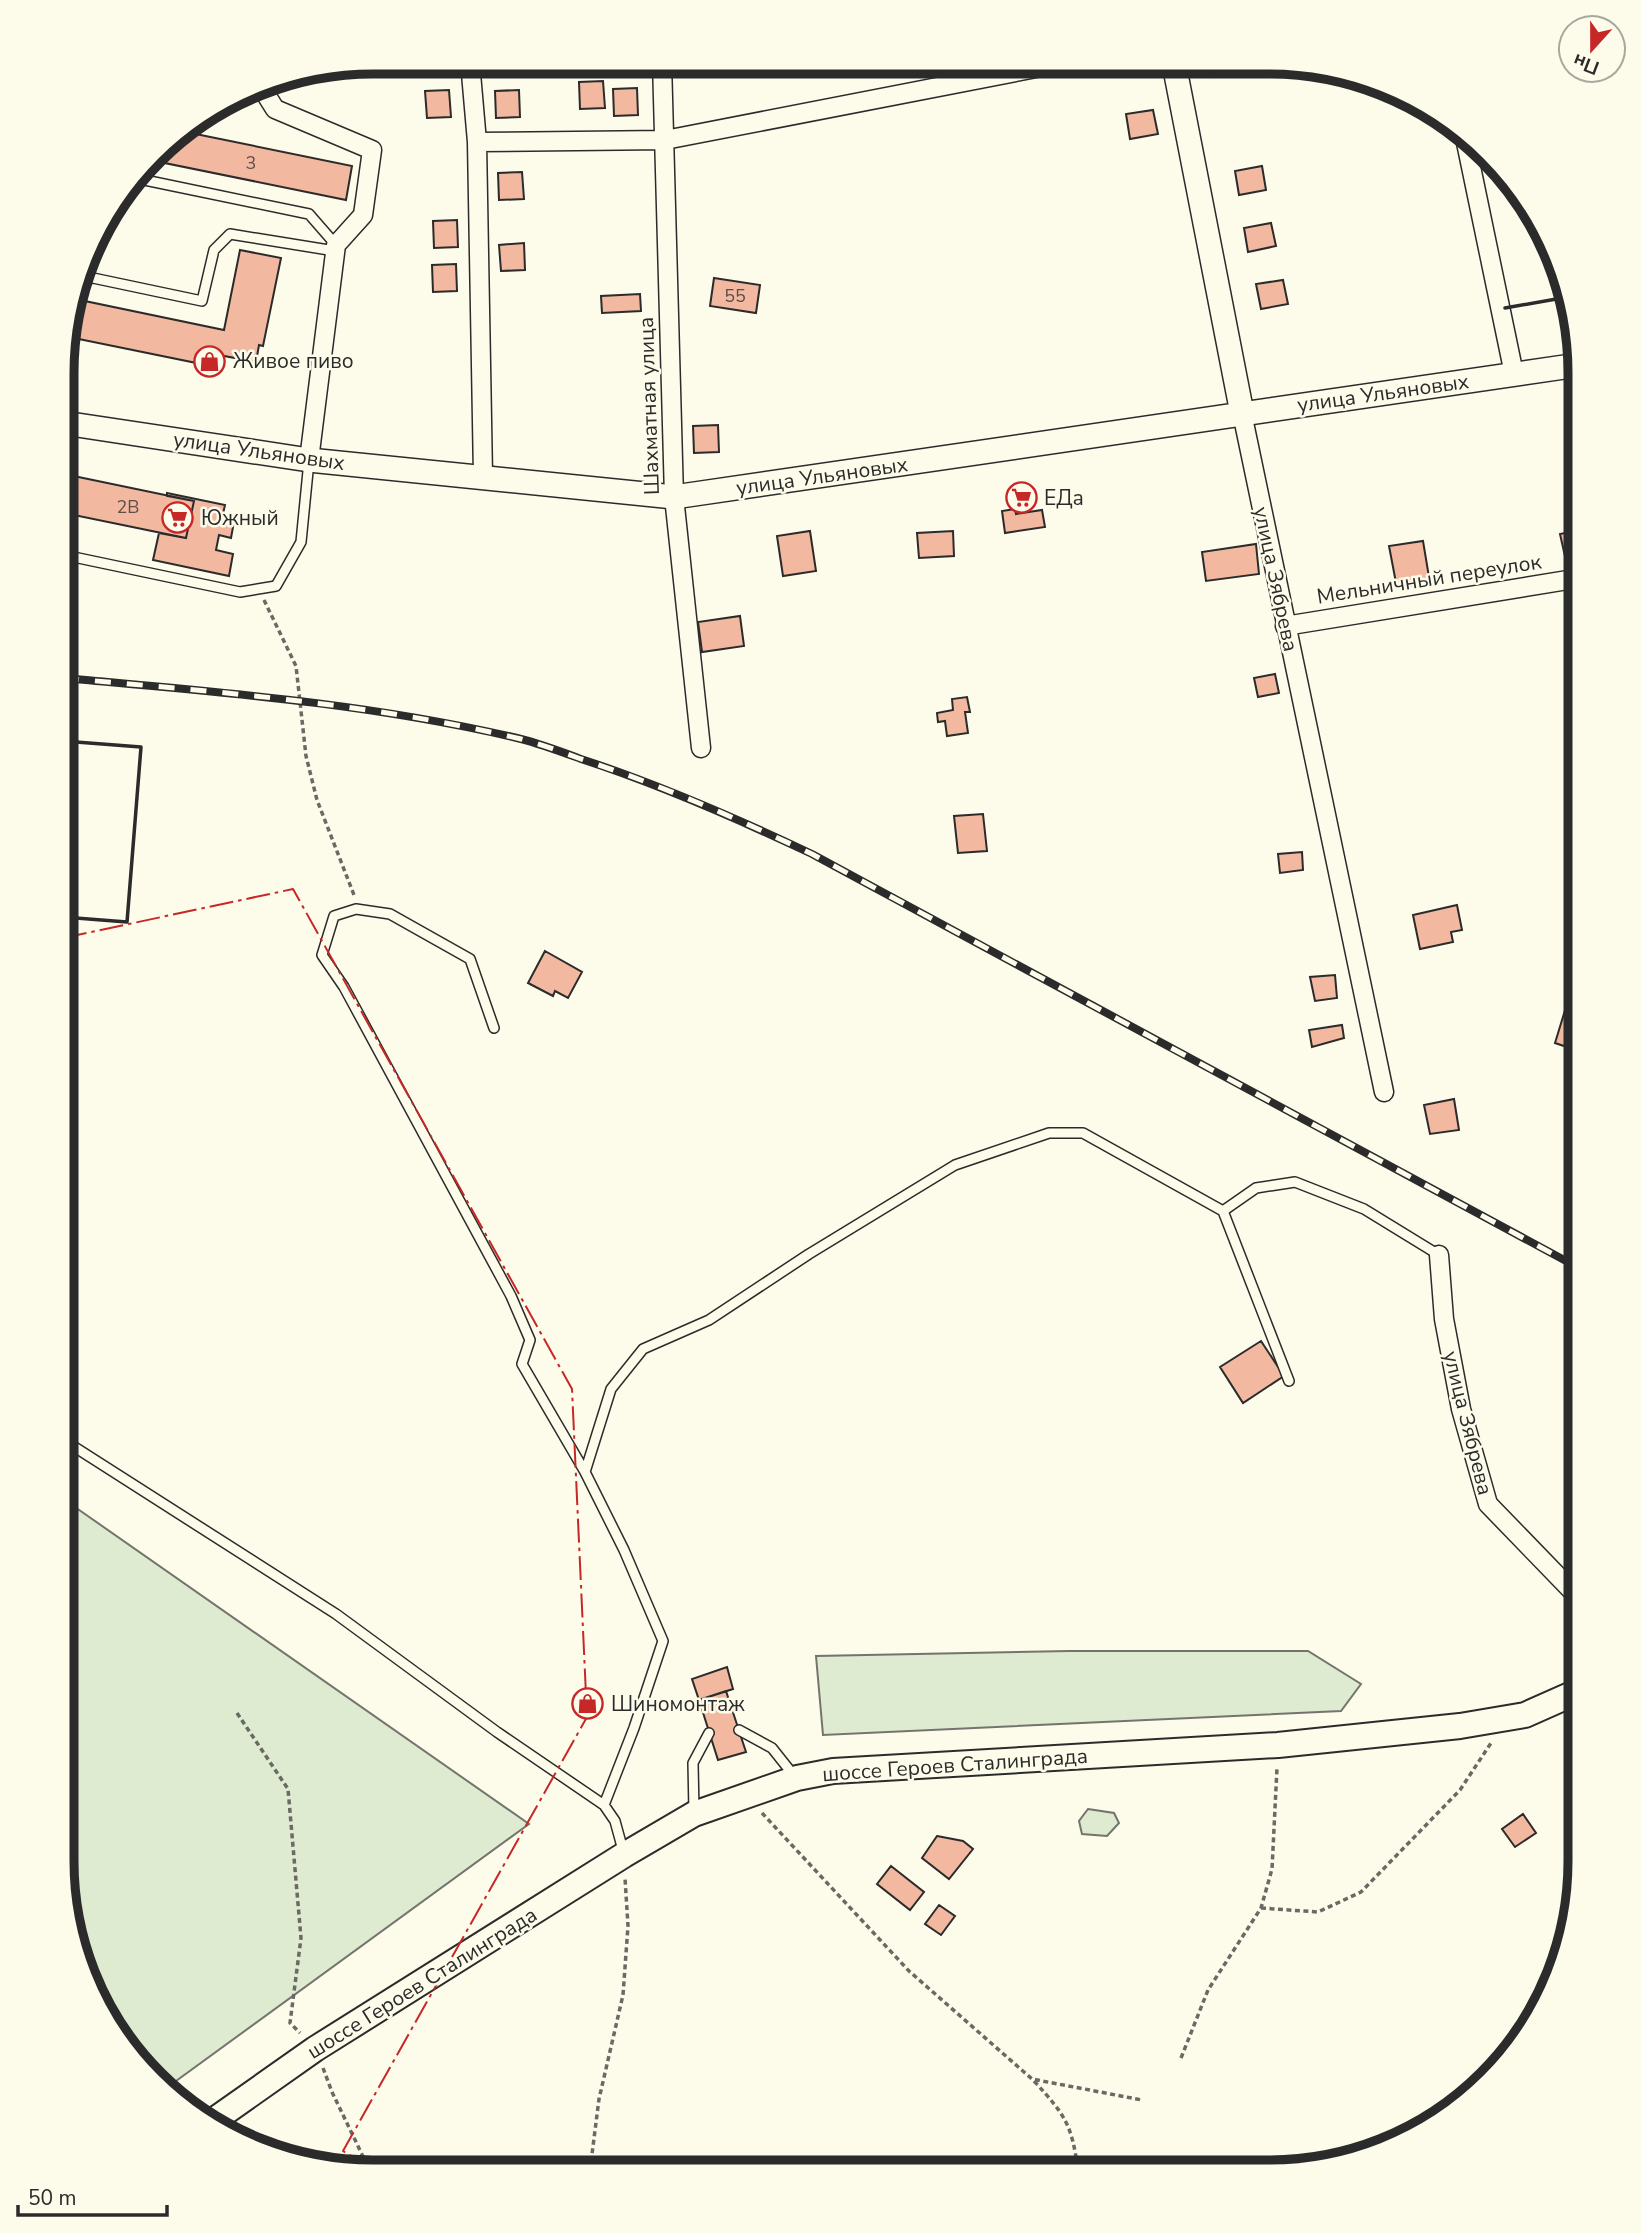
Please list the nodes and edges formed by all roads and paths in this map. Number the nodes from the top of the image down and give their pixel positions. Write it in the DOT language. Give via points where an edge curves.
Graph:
graph roads {
  1 [pos="472,74"];
  2 [pos="662,74"];
  3 [pos="1005,74"];
  4 [pos="1176,74"];
  5 [pos="265,93"];
  6 [pos="665,140"];
  7 [pos="477,142"];
  8 [pos="1467,149"];
  9 [pos="144,180"];
  10 [pos="335,248"];
  11 [pos="88,278"];
  12 [pos="1568,366"];
  13 [pos="1514,374"];
  14 [pos="1242,413"];
  15 [pos="74,425"];
  16 [pos="309,460"];
  17 [pos="483,476"];
  18 [pos="674,497"];
  19 [pos="74,557"];
  20 [pos="1568,580"];
  21 [pos="259,589"];
  22 [pos="1285,626"];
  23 [pos="701,748"];
  24 [pos="361,910"];
  25 [pos="494,1028"];
  26 [pos="1384,1092"];
  27 [pos="1223,1211"];
  28 [pos="1439,1255"];
  29 [pos="1289,1381"];
  30 [pos="74,1447"];
  31 [pos="585,1472"];
  32 [pos="1568,1587"];
  33 [pos="1568,1696"];
  34 [pos="237,1713"];
  35 [pos="1508,1718"];
  36 [pos="739,1730"];
  37 [pos="709,1733"];
  38 [pos="1278,1745"];
  39 [pos="797,1778"];
  40 [pos="746,1796"];
  41 [pos="604,1805"];
  42 [pos="694,1814"];
  43 [pos="624,1855"];
  44 [pos="1261,1908"];
  45 [pos="315,2049"];
  46 [pos="1181,2059"];
  47 [pos="1032,2079"];
  48 [pos="1142,2100"];
  49 [pos="219,2117"];
  50 [pos="364,2160"];
  51 [pos="591,2160"];
  52 [pos="1076,2160"];
  1 -- 7 [label="street"];
  2 -- 6 [label="street, Шахматная улица"];
  3 -- 6 [label="street"];
  4 -- 14 [label="street, улица Зябрева"];
  5 -- 10 [label="street" via="275,109 372,150 363,215"];
  6 -- 7 [label="street"];
  6 -- 18 [label="street, Шахматная улица"];
  7 -- 17 [label="street"];
  8 -- 13 [label="street"];
  9 -- 10 [label="lane" via="309,214"];
  10 -- 11 [label="lane" via="230,234 214,250 202,301"];
  10 -- 16 [label="street"];
  12 -- 13 [label="street, улица Ульяновых"];
  13 -- 14 [label="street, улица Ульяновых"];
  14 -- 18 [label="street, улица Ульяновых"];
  14 -- 22 [label="street, улица Зябрева"];
  15 -- 16 [label="street, улица Ульяновых"];
  16 -- 17 [label="street, улица Ульяновых"];
  16 -- 21 [label="lane" via="301,542 276,586"];
  17 -- 18 [label="street, улица Ульяновых"];
  18 -- 23 [label="street, Шахматная улица"];
  19 -- 21 [label="lane" via="240,592"];
  20 -- 22 [label="street, Мельничный переулок"];
  21 -- 24 [label="path" via="296,666 306,756 317,800"];
  22 -- 26 [label="street, улица Зябрева"];
  24 -- 25 [label="lane" via="390,914 470,959"];
  24 -- 31 [label="lane" via="334,916 322,955 344,987 511,1296 530,1340 522,1364"];
  27 -- 28 [label="lane" via="1256,1188 1295,1182 1364,1209"];
  27 -- 29 [label="lane"];
  27 -- 31 [label="lane" via="1083,1133 1049,1133 955,1165 709,1320 643,1349 611,1389"];
  28 -- 32 [label="street, улица Зябрева" via="1444,1319 1461,1409 1488,1504"];
  30 -- 41 [label="lane" via="336,1614"];
  31 -- 41 [label="lane" via="663,1641"];
  33 -- 35 [label="main road, шоссе Героев Сталинграда"];
  34 -- 45 [label="path" via="288,1789 301,1938 290,2023"];
  35 -- 38 [label="main road, шоссе Героев Сталинграда"];
  35 -- 44 [label="path" via="1460,1790 1361,1892 1318,1912"];
  36 -- 39 [label="lane" via="772,1748"];
  37 -- 42 [label="lane" via="693,1763"];
  38 -- 39 [label="main road, шоссе Героев Сталинграда" via="833,1771"];
  38 -- 44 [label="path" via="1272,1869"];
  39 -- 40 [label="main road, шоссе Героев Сталинграда"];
  40 -- 42 [label="main road, шоссе Героев Сталинграда"];
  40 -- 47 [label="path" via="909,1971"];
  41 -- 43 [label="lane" via="615,1821"];
  42 -- 43 [label="main road, шоссе Героев Сталинграда"];
  43 -- 45 [label="main road, шоссе Героев Сталинграда"];
  43 -- 51 [label="path" via="628,1926 623,1994 599,2099"];
  44 -- 46 [label="path" via="1208,1990"];
  45 -- 49 [label="main road, шоссе Героев Сталинграда"];
  45 -- 50 [label="path"];
  47 -- 48 [label="path"];
  47 -- 52 [label="path" via="1063,2113"];
}
